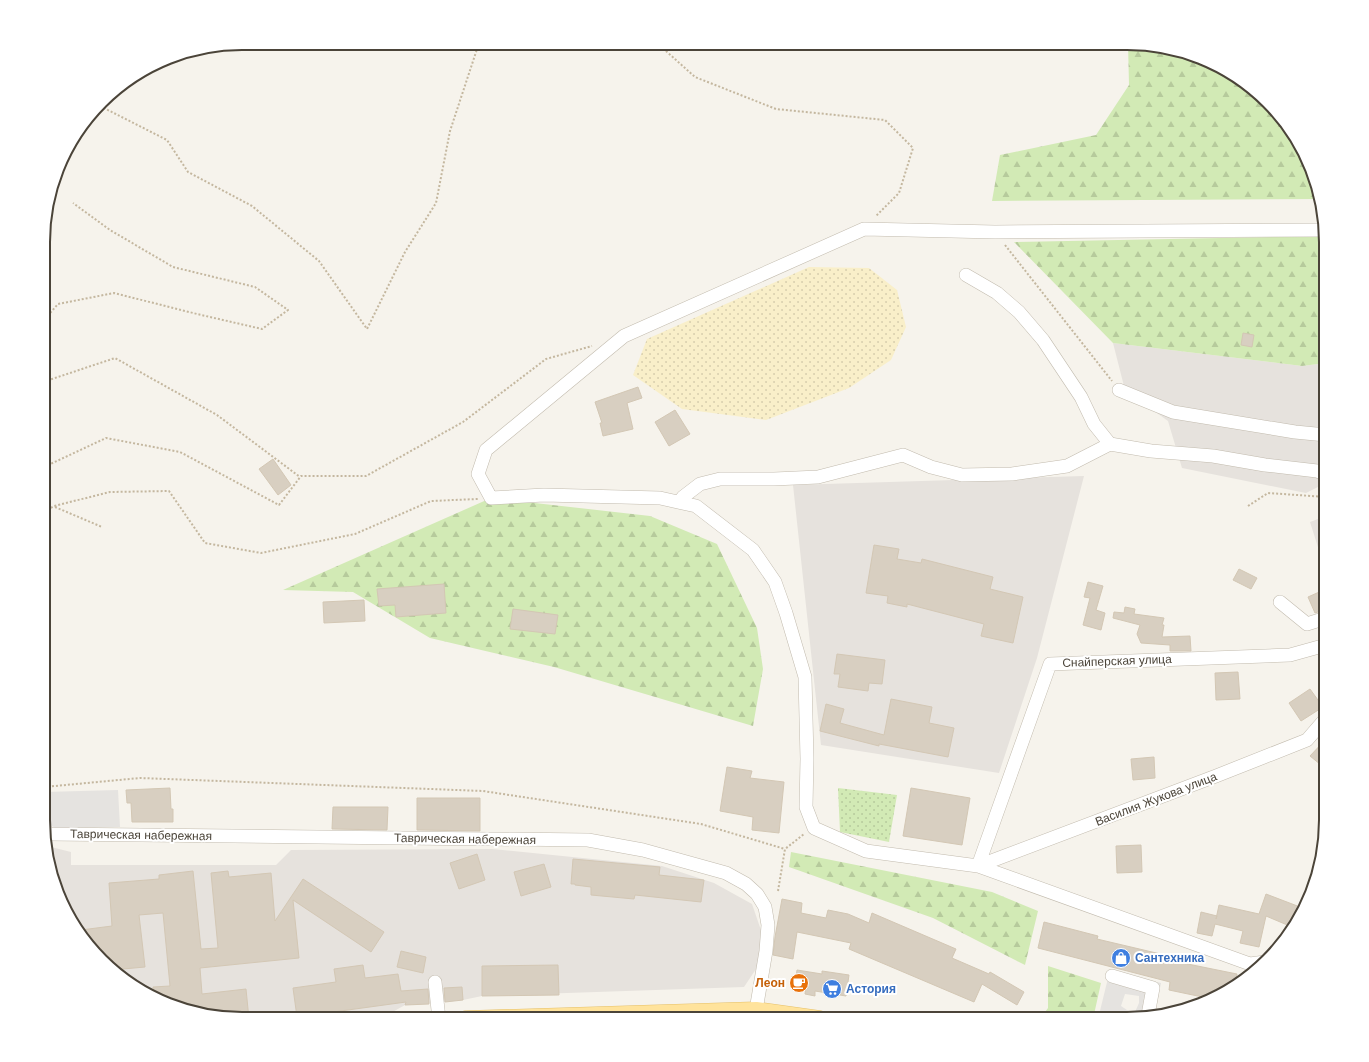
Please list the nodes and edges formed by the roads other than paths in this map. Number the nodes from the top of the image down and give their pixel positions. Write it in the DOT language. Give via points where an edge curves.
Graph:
graph roads {
  1 [pos="1319,230"];
  2 [pos="966,276"];
  3 [pos="1119,390"];
  4 [pos="1319,434"];
  5 [pos="1110,444"];
  6 [pos="1319,472"];
  7 [pos="679,502"];
  8 [pos="1280,602"];
  9 [pos="1319,620"];
  10 [pos="1319,647"];
  11 [pos="1319,726"];
  12 [pos="50,834"];
  13 [pos="978,866"];
  14 [pos="1250,967"];
  15 [pos="1112,976"];
  16 [pos="435,982"];
  17 [pos="756,1010"];
  18 [pos="1149,1010"];
  19 [pos="439,1012"];
  20 [pos="691,1012"];
  21 [pos="770,1012"];
  1 -- 7 [label="street" via="864,230 624,336 486,450 478,474 491,498 544,495 660,498"];
  2 -- 5 [label="street" via="997,293 1019,312 1042,340 1081,397 1094,424"];
  3 -- 4 [label="street" via="1174,412"];
  5 -- 6 [label="street"];
  5 -- 7 [label="street" via="1067,466 1012,474 962,475 931,467 903,455 818,477 720,479 700,484"];
  7 -- 13 [label="street" via="696,506 753,550 775,582 805,678 806,807 814,828 866,851"];
  8 -- 9 [label="street" via="1307,624"];
  10 -- 13 [label="street, Снайперская улица" via="1290,655 1050,664"];
  11 -- 13 [label="street, Василия Жукова улица" via="1307,740"];
  12 -- 17 [label="street, Таврическая набережная" via="588,840 643,850 726,873 746,884 757,894 765,907 768,925"];
  13 -- 14 [label="street"];
  15 -- 18 [label="street" via="1154,988"];
  16 -- 19 [label="street"];
  17 -- 20 [label="main road"];
  17 -- 21 [label="main road"];
}
